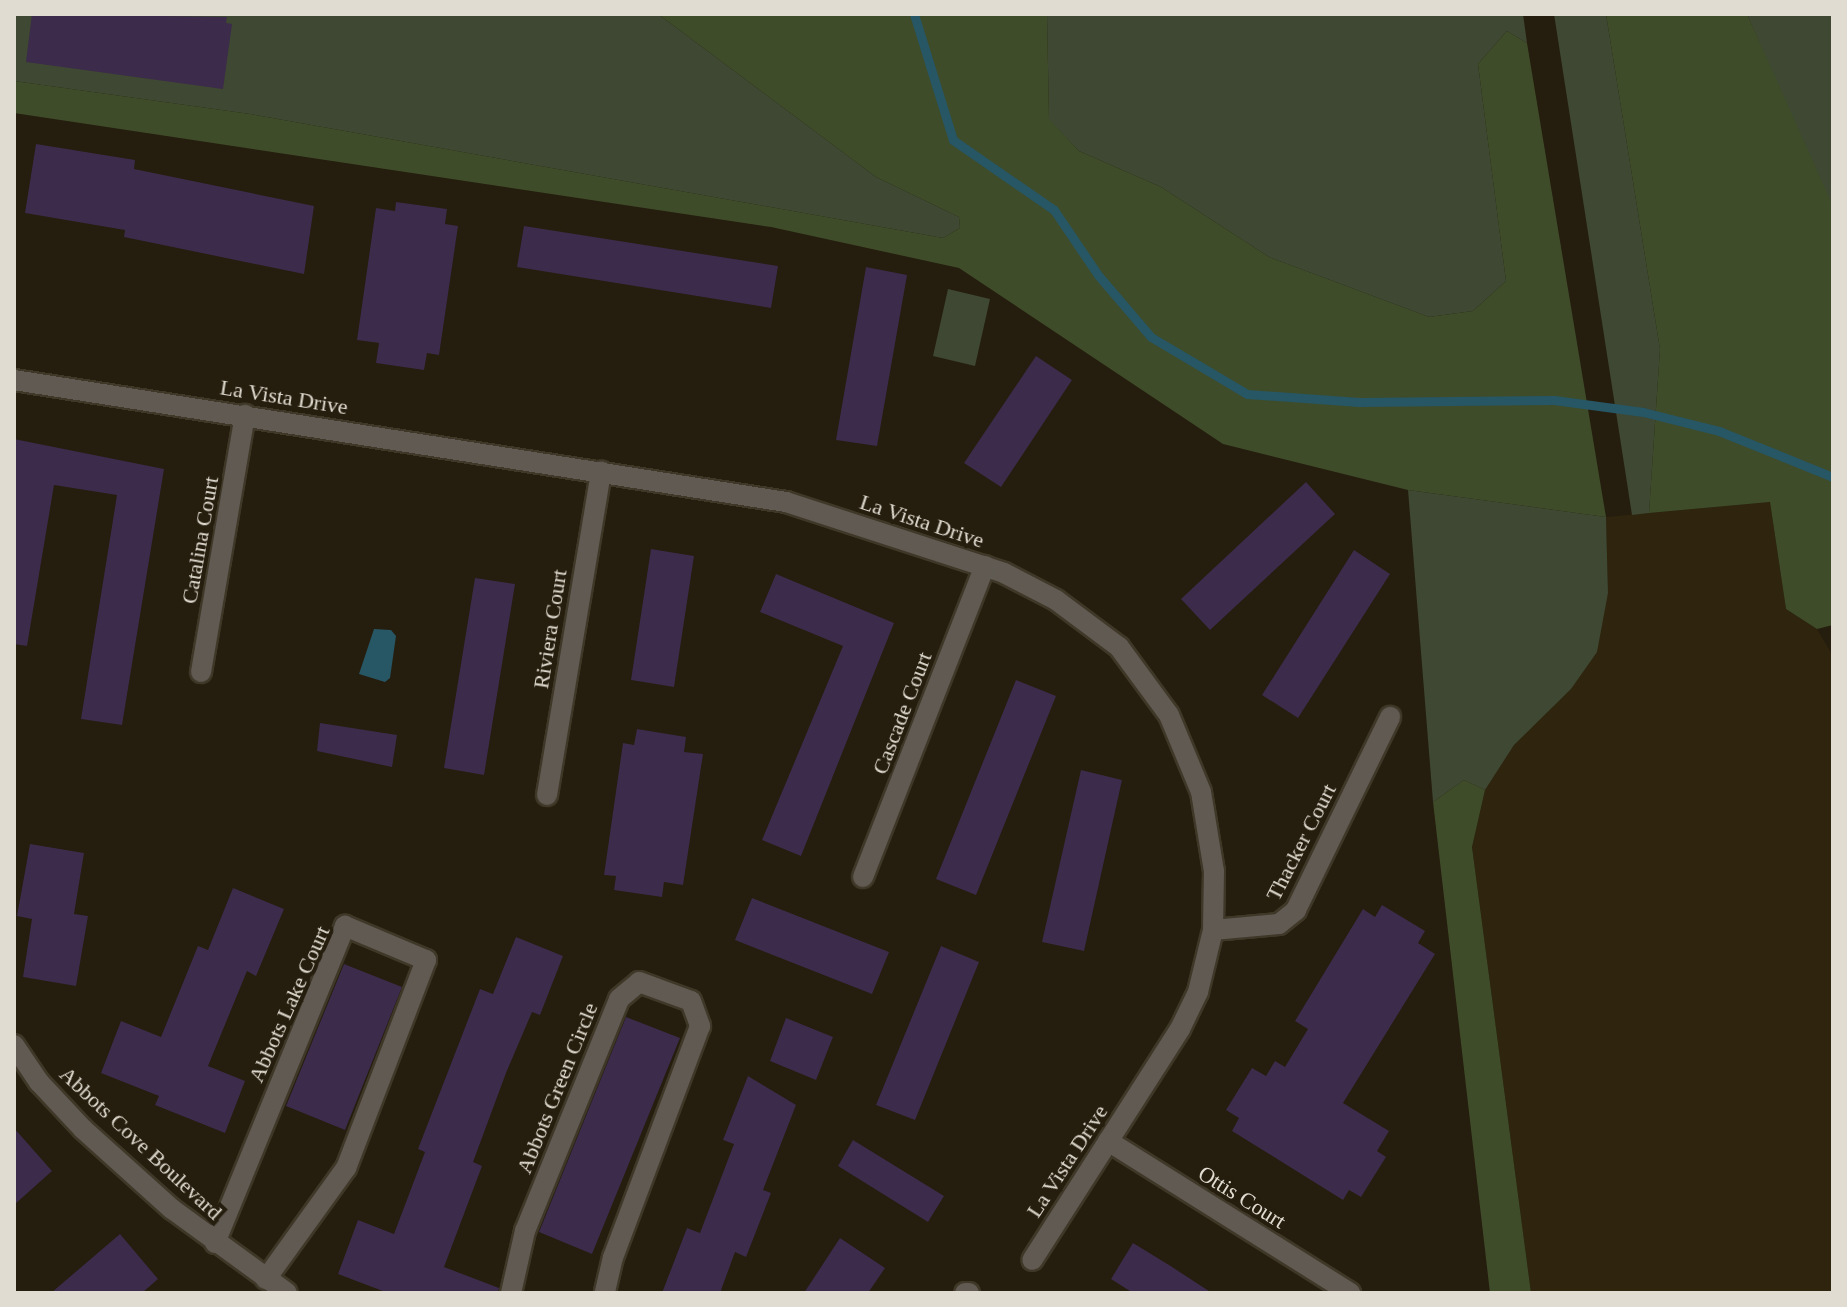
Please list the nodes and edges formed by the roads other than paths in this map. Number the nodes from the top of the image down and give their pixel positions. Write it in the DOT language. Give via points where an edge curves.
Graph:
graph roads {
  1 [pos="14,380"];
  2 [pos="245,415"];
  3 [pos="601,471"];
  4 [pos="985,566"];
  5 [pos="201,672"];
  6 [pos="1390,717"];
  7 [pos="547,795"];
  8 [pos="863,877"];
  9 [pos="1213,930"];
  10 [pos="14,1045"];
  11 [pos="1108,1141"];
  12 [pos="215,1243"];
  13 [pos="1032,1260"];
  14 [pos="266,1279"];
  15 [pos="287,1293"];
  16 [pos="511,1293"];
  17 [pos="605,1293"];
  18 [pos="1350,1293"];
  1 -- 2 [label="street, La Vista Drive"];
  2 -- 3 [label="street, La Vista Drive"];
  2 -- 5 [label="street, Catalina Court"];
  3 -- 4 [label="street, La Vista Drive" via="786,502"];
  3 -- 7 [label="street, Riviera Court"];
  4 -- 8 [label="street, Cascade Court"];
  4 -- 9 [label="street, La Vista Drive" via="1031,585 1119,647 1169,715 1201,792 1214,871"];
  6 -- 9 [label="street, Thacker Court" via="1296,910 1279,924"];
  9 -- 11 [label="street, La Vista Drive" via="1192,1005"];
  10 -- 12 [label="street, Abbots Cove Boulevard" via="39,1082 83,1129"];
  11 -- 13 [label="street, La Vista Drive"];
  11 -- 18 [label="street, Ottis Court"];
  12 -- 14 [label="street, Abbots Cove Boulevard"];
  12 -- 14 [label="street, Abbots Lake Court" via="345,926 426,960 346,1168"];
  14 -- 15 [label="street, Abbots Cove Boulevard"];
  16 -- 17 [label="street, Abbots Green Circle" via="525,1231 613,1013 619,999 639,982 691,1001 700,1026 613,1257"];
}
